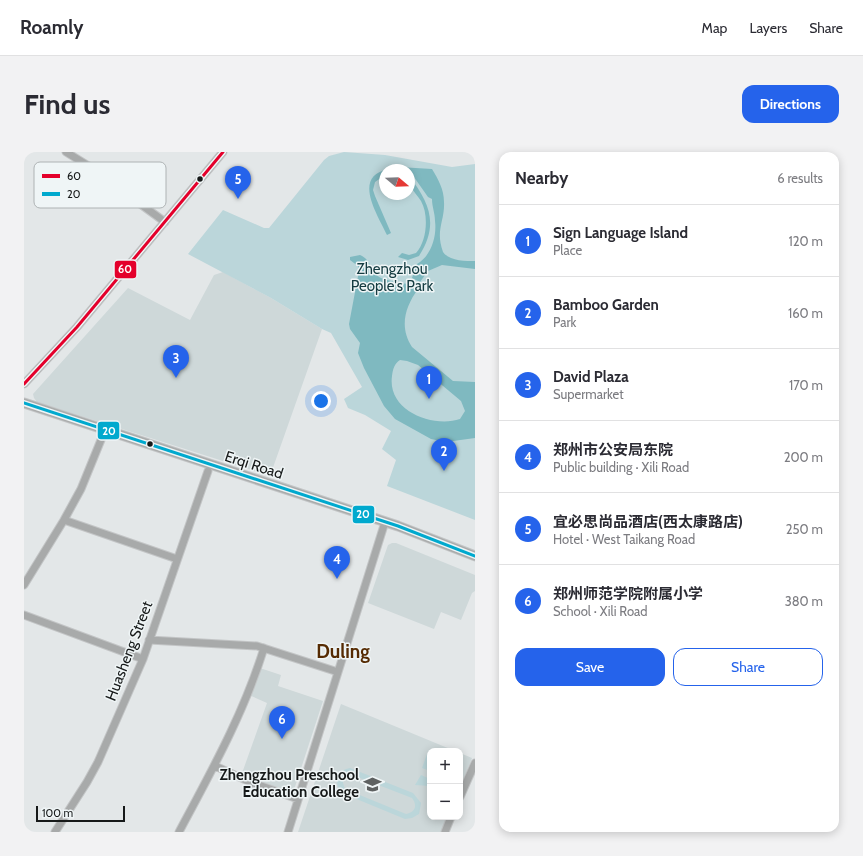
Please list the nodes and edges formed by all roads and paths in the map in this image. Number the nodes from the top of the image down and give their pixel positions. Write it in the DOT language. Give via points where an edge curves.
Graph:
graph roads {
  1 [pos="66,152"];
  2 [pos="223,152"];
  3 [pos="83,162"];
  4 [pos="145,208"];
  5 [pos="164,222"];
  6 [pos="24,384"];
  7 [pos="24,402"];
  8 [pos="24,409"];
  9 [pos="103,435"];
  10 [pos="208,470"];
  11 [pos="64,520"];
  12 [pos="384,524"];
  13 [pos="475,556"];
  14 [pos="178,559"];
  15 [pos="475,562"];
  16 [pos="24,585"];
  17 [pos="24,616"];
  18 [pos="149,640"];
  19 [pos="264,648"];
  20 [pos="142,659"];
  21 [pos="338,672"];
  22 [pos="475,763"];
  23 [pos="214,766"];
  24 [pos="463,790"];
  25 [pos="298,799"];
  26 [pos="451,820"];
  27 [pos="55,832"];
  28 [pos="179,832"];
  29 [pos="288,832"];
  30 [pos="445,832"];
  1 -- 3 [label="street"];
  2 -- 5 [label="street"];
  4 -- 5 [label="street"];
  5 -- 6 [label="street" via="77,327"];
  7 -- 12 [label="main road, Erqi Road"];
  8 -- 9 [label="main road, Erqi Road"];
  9 -- 10 [label="main road, Erqi Road"];
  9 -- 11 [label="street" via="81,489"];
  10 -- 12 [label="main road, Erqi Road"];
  10 -- 14 [label="street, Huasheng Street"];
  11 -- 14 [label="street"];
  11 -- 16 [label="street"];
  12 -- 13 [label="main road, Erqi Road"];
  12 -- 15 [label="main road, Erqi Road"];
  12 -- 21 [label="street"];
  14 -- 18 [label="street, Huasheng Street"];
  17 -- 20 [label="street"];
  18 -- 19 [label="street"];
  18 -- 20 [label="street, Huasheng Street"];
  19 -- 21 [label="street"];
  19 -- 23 [label="street" via="246,700"];
  20 -- 27 [label="street, Huasheng Street" via="98,762"];
  21 -- 25 [label="street"];
  22 -- 24 [label="street"];
  23 -- 25 [label="street"];
  23 -- 28 [label="street"];
  25 -- 29 [label="street"];
  26 -- 30 [label="street"];
}
